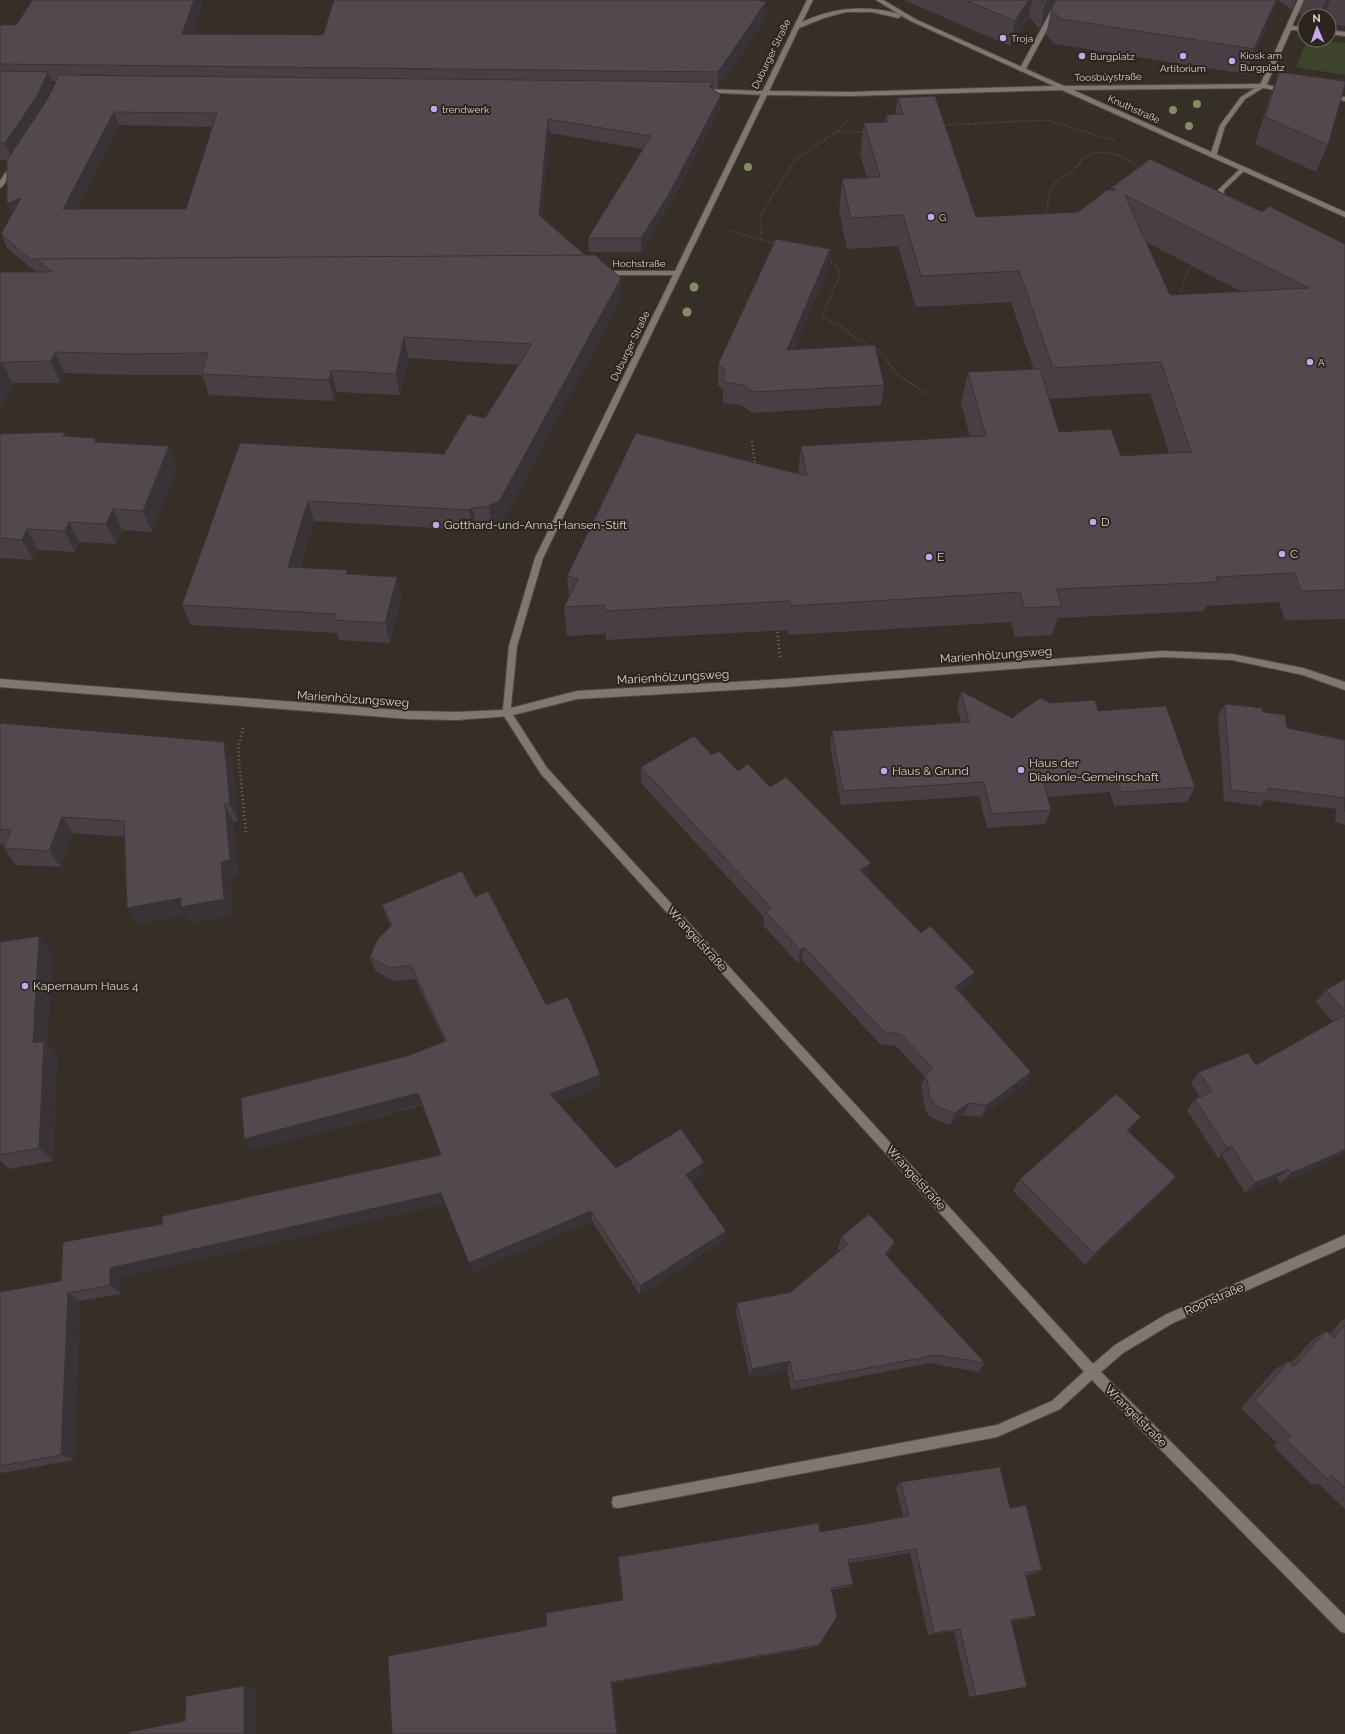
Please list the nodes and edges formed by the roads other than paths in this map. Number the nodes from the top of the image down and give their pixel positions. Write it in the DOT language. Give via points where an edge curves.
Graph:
graph roads {
  1 [pos="810,0"];
  2 [pos="879,0"];
  3 [pos="1060,0"];
  4 [pos="1301,0"];
  5 [pos="915,21"];
  6 [pos="797,27"];
  7 [pos="1290,28"];
  8 [pos="1297,28"];
  9 [pos="1022,70"];
  10 [pos="1263,86"];
  11 [pos="1062,88"];
  12 [pos="693,91"];
  13 [pos="1293,91"];
  14 [pos="764,93"];
  15 [pos="1323,95"];
  16 [pos="1345,99"];
  17 [pos="1212,156"];
  18 [pos="18,159"];
  19 [pos="1243,169"];
  20 [pos="0,186"];
  21 [pos="1231,210"];
  22 [pos="1345,215"];
  23 [pos="677,273"];
  24 [pos="598,274"];
  25 [pos="0,683"];
  26 [pos="1345,686"];
  27 [pos="507,713"];
  28 [pos="1345,1241"];
  29 [pos="1092,1372"];
  30 [pos="618,1502"];
  31 [pos="1345,1626"];
  1 -- 6 [label="street, Duburger Straße"];
  2 -- 5 [label="street, Knuthstraße"];
  3 -- 9 [label="street"];
  4 -- 7 [label="street"];
  5 -- 6 [label="street, Knuthstraße" via="891,13 838,11 817,16"];
  5 -- 9 [label="street, Knuthstraße"];
  6 -- 14 [label="street, Duburger Straße"];
  7 -- 8 [label="street"];
  7 -- 10 [label="street"];
  9 -- 11 [label="street, Knuthstraße"];
  10 -- 11 [label="street, Toosbüystraße"];
  10 -- 13 [label="street, Toosbüystraße"];
  10 -- 17 [label="street" via="1243,98 1222,126"];
  11 -- 14 [label="street" via="850,94"];
  11 -- 17 [label="street, Knuthstraße"];
  12 -- 14 [label="street"];
  14 -- 23 [label="street, Duburger Straße"];
  15 -- 16 [label="street"];
  17 -- 19 [label="street, Knuthstraße"];
  18 -- 20 [label="street"];
  19 -- 21 [label="street" via="1221,190 1221,201"];
  19 -- 22 [label="street, Knuthstraße"];
  23 -- 24 [label="street, Hochstraße"];
  23 -- 27 [label="street, Duburger Straße" via="539,558 513,646"];
  25 -- 27 [label="street, Marienhölzungsweg" via="409,715"];
  26 -- 27 [label="street, Marienhölzungsweg" via="1303,672 1232,657 1163,654 770,684 577,695"];
  27 -- 29 [label="street, Wrangelstraße" via="544,771"];
  28 -- 29 [label="street, Roonstraße" via="1169,1319 1119,1349"];
  29 -- 30 [label="street, Roonstraße" via="1056,1404 997,1431"];
  29 -- 31 [label="street, Wrangelstraße"];
}
